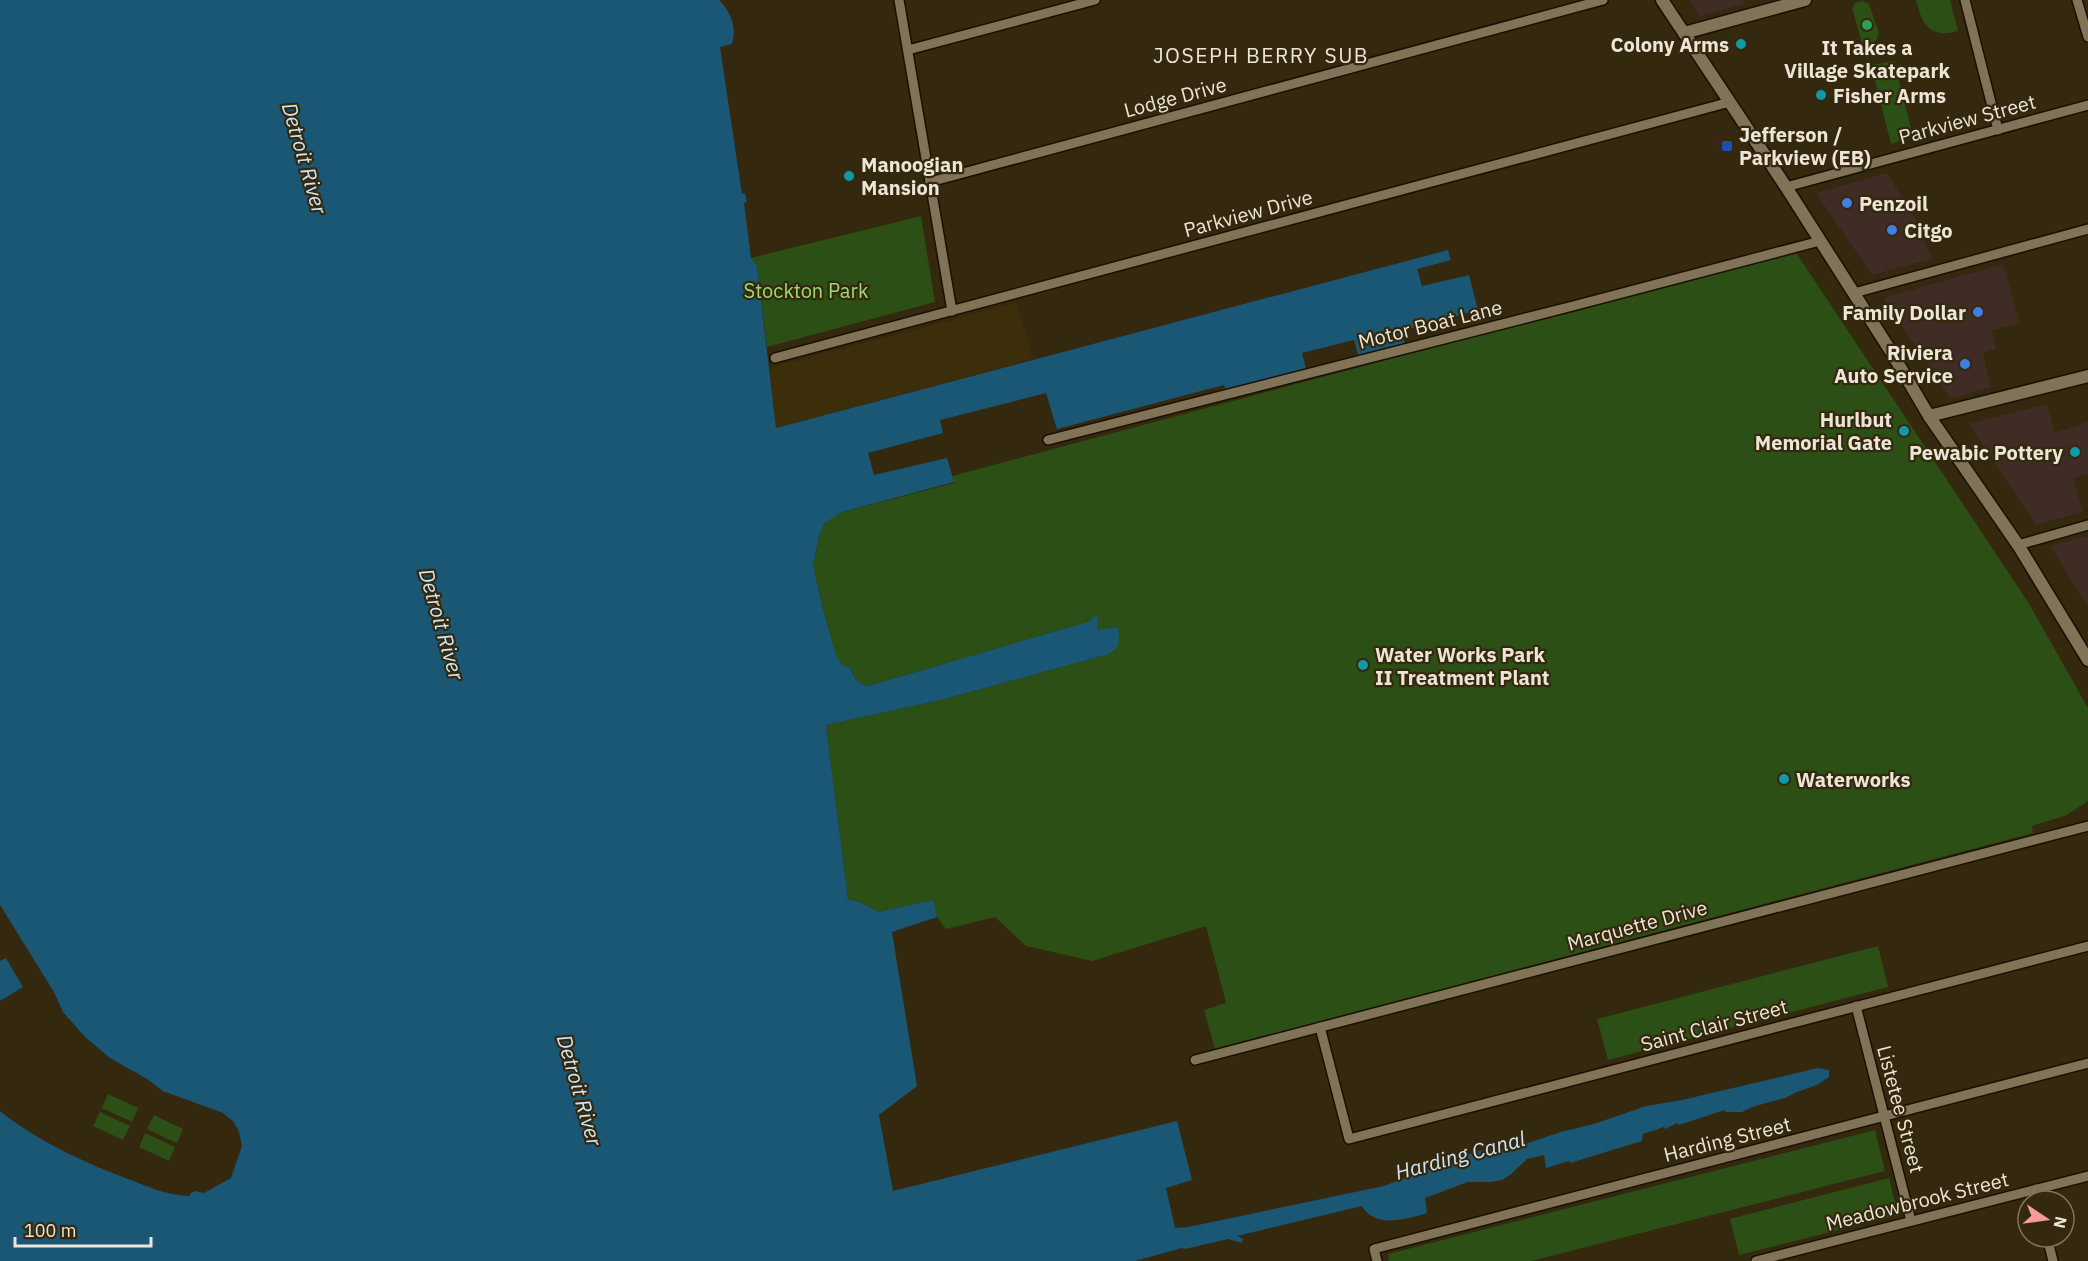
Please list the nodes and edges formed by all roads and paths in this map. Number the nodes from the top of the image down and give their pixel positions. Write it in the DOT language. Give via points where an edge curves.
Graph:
graph roads {
  1 [pos="899,0"];
  2 [pos="1095,0"];
  3 [pos="1603,0"];
  4 [pos="1662,0"];
  5 [pos="1805,0"];
  6 [pos="1965,0"];
  7 [pos="2077,0"];
  8 [pos="1684,33"];
  9 [pos="2088,38"];
  10 [pos="908,51"];
  11 [pos="1730,102"];
  12 [pos="2088,105"];
  13 [pos="1998,130"];
  14 [pos="930,182"];
  15 [pos="1786,187"];
  16 [pos="2088,229"];
  17 [pos="1820,241"];
  18 [pos="1854,293"];
  19 [pos="952,311"];
  20 [pos="775,358"];
  21 [pos="2088,376"];
  22 [pos="1929,416"];
  23 [pos="1048,440"];
  24 [pos="2088,525"];
  25 [pos="2018,545"];
  26 [pos="2088,659"];
  27 [pos="2088,826"];
  28 [pos="2088,946"];
  29 [pos="1856,1006"];
  30 [pos="1320,1027"];
  31 [pos="1195,1060"];
  32 [pos="2088,1063"];
  33 [pos="1885,1117"];
  34 [pos="2088,1176"];
  35 [pos="2036,1189"];
  36 [pos="2016,1194"];
  37 [pos="1911,1221"];
  38 [pos="1377,1261"];
  39 [pos="1756,1261"];
  1 -- 10 [label="street"];
  2 -- 10 [label="street"];
  3 -- 14 [label="street, Lodge Drive"];
  4 -- 8 [label="main road"];
  5 -- 8 [label="main road"];
  6 -- 13 [label="street"];
  7 -- 9 [label="street"];
  8 -- 11 [label="main road"];
  10 -- 14 [label="street"];
  11 -- 15 [label="main road"];
  11 -- 19 [label="street, Parkview Drive"];
  12 -- 13 [label="street, Parkview Street"];
  13 -- 15 [label="street, Parkview Street"];
  14 -- 19 [label="street"];
  15 -- 17 [label="main road"];
  16 -- 18 [label="street"];
  17 -- 18 [label="main road"];
  17 -- 23 [label="street, Motor Boat Lane"];
  18 -- 22 [label="main road"];
  19 -- 20 [label="street, Parkview Drive"];
  21 -- 22 [label="main road"];
  22 -- 25 [label="main road"];
  24 -- 25 [label="street"];
  25 -- 26 [label="main road"];
  27 -- 30 [label="street, Marquette Drive"];
  28 -- 29 [label="street, Saint Clair Street"];
  29 -- 30 [label="street, Saint Clair Street" via="1349,1139"];
  29 -- 33 [label="street, Listetee Street"];
  30 -- 31 [label="street, Marquette Drive"];
  32 -- 33 [label="street, Harding Street"];
  33 -- 37 [label="street, Listetee Street"];
  33 -- 38 [label="street, Harding Street" via="1374,1249"];
  34 -- 35 [label="street, Meadowbrook Street"];
  36 -- 37 [label="street, Meadowbrook Street"];
  37 -- 39 [label="street, Meadowbrook Street"];
}
